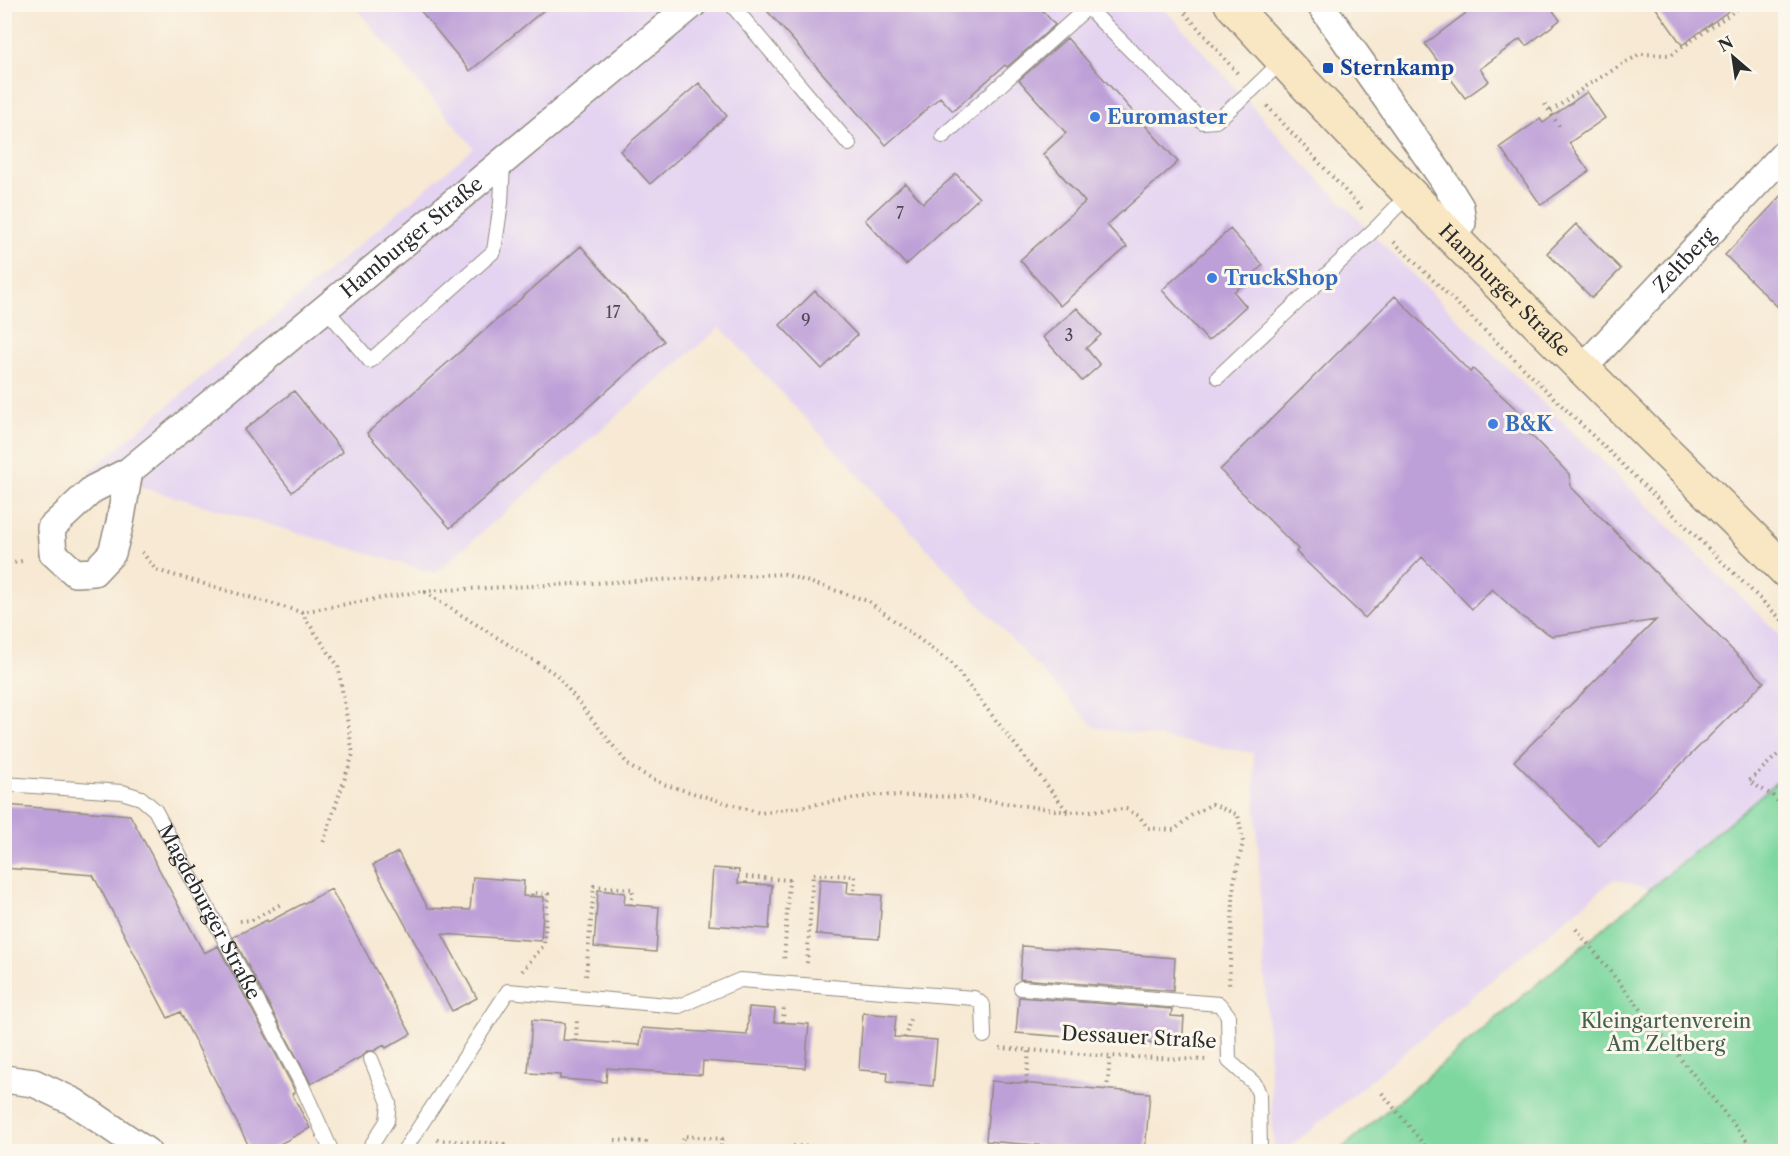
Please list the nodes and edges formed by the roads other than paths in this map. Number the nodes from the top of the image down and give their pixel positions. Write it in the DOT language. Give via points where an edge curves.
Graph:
graph roads {
  1 [pos="693,4"];
  2 [pos="731,4"];
  3 [pos="1231,4"];
  4 [pos="1320,4"];
  5 [pos="1089,6"];
  6 [pos="1282,61"];
  7 [pos="944,136"];
  8 [pos="849,144"];
  9 [pos="1785,152"];
  10 [pos="503,163"];
  11 [pos="1409,194"];
  12 [pos="1453,237"];
  13 [pos="326,309"];
  14 [pos="1583,368"];
  15 [pos="1218,377"];
  16 [pos="129,471"];
  17 [pos="1785,571"];
  18 [pos="4,784"];
  19 [pos="1021,988"];
  20 [pos="984,1036"];
  21 [pos="371,1059"];
  22 [pos="4,1080"];
  23 [pos="147,1152"];
  24 [pos="332,1152"];
  25 [pos="367,1152"];
  26 [pos="403,1152"];
  27 [pos="1260,1152"];
  1 -- 10 [label="street, Hamburger Straße"];
  2 -- 8 [label="lane"];
  3 -- 6 [label="main road, Hamburger Straße"];
  4 -- 12 [label="street" via="1460,207 1462,223"];
  5 -- 6 [label="lane" via="1203,122 1216,121"];
  5 -- 7 [label="lane"];
  6 -- 11 [label="main road, Hamburger Straße"];
  9 -- 14 [label="street, Zeltberg"];
  10 -- 13 [label="street, Hamburger Straße"];
  10 -- 13 [label="lane" via="494,251 370,361"];
  11 -- 12 [label="main road, Hamburger Straße"];
  11 -- 15 [label="lane"];
  12 -- 14 [label="main road, Hamburger Straße"];
  13 -- 16 [label="street, Hamburger Straße"];
  14 -- 17 [label="main road, Hamburger Straße"];
  16 -- 16 [label="street, Hamburger Straße" via="93,489 51,528 53,553 75,573 94,572 112,552"];
  18 -- 24 [label="lane, Magdeburger Straße" via="122,792 141,798 154,810 299,1079"];
  19 -- 27 [label="lane, Dessauer Straße" via="1219,1004 1228,1015 1229,1061 1255,1084 1259,1094"];
  20 -- 26 [label="lane" via="982,1005 974,998 740,980 679,1006 508,991"];
  21 -- 25 [label="lane" via="389,1103 387,1121"];
  22 -- 23 [label="street" via="34,1083 74,1102"];
}
